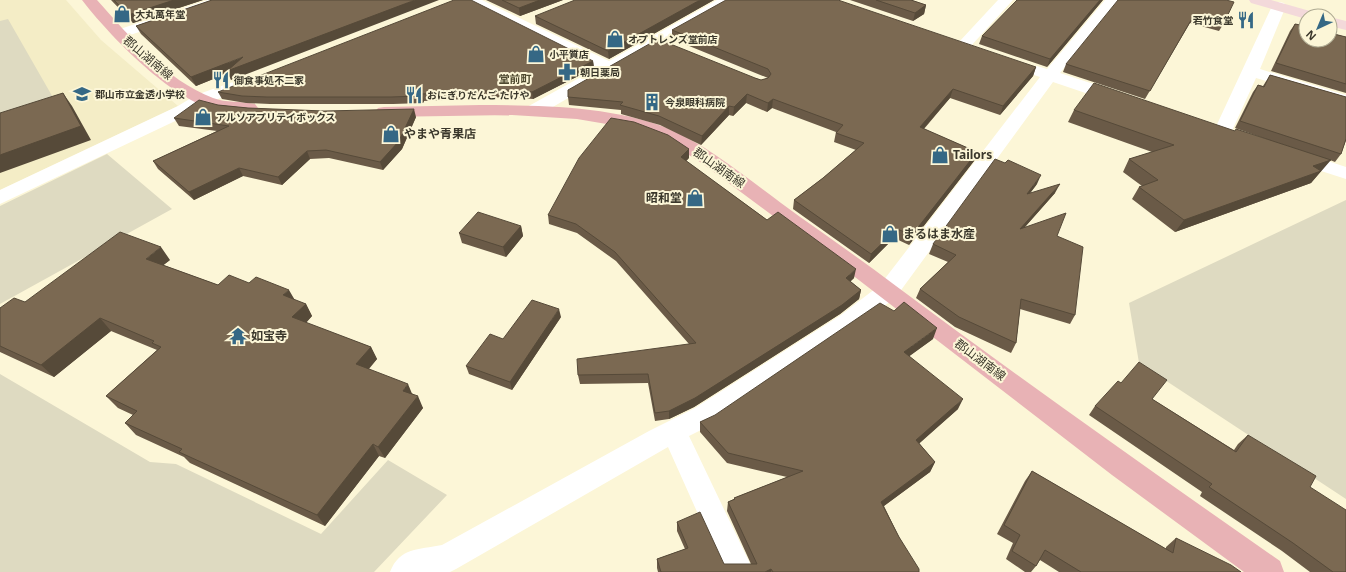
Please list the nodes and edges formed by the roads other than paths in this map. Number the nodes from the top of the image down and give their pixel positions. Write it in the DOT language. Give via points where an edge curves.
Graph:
graph roads {
  1 [pos="90,0"];
  2 [pos="222,0"];
  3 [pos="471,0"];
  4 [pos="727,0"];
  5 [pos="1006,0"];
  6 [pos="1112,0"];
  7 [pos="1256,0"];
  8 [pos="1279,6"];
  9 [pos="1298,12"];
  10 [pos="539,16"];
  11 [pos="519,24"];
  12 [pos="119,34"];
  13 [pos="657,40"];
  14 [pos="963,45"];
  15 [pos="678,48"];
  16 [pos="1021,65"];
  17 [pos="608,67"];
  18 [pos="1251,71"];
  19 [pos="1050,75"];
  20 [pos="260,76"];
  21 [pos="202,99"];
  22 [pos="1346,100"];
  23 [pos="1132,103"];
  24 [pos="267,110"];
  25 [pos="533,111"];
  26 [pos="371,112"];
  27 [pos="1222,132"];
  28 [pos="1280,152"];
  29 [pos="1346,173"];
  30 [pos="0,198"];
  31 [pos="888,291"];
  32 [pos="674,431"];
  33 [pos="405,572"];
  34 [pos="739,572"];
  35 [pos="1269,572"];
  1 -- 12 [label="main road, 郡山湖南線"];
  2 -- 12 [label="street"];
  3 -- 11 [label="street"];
  4 -- 13 [label="street"];
  5 -- 14 [label="street"];
  6 -- 19 [label="street"];
  7 -- 8 [label="street"];
  8 -- 9 [label="street"];
  8 -- 18 [label="street"];
  10 -- 11 [label="street"];
  11 -- 17 [label="street"];
  12 -- 21 [label="main road, 郡山湖南線" via="165,74"];
  13 -- 15 [label="street"];
  13 -- 17 [label="street"];
  16 -- 19 [label="street"];
  17 -- 25 [label="street"];
  18 -- 22 [label="street"];
  18 -- 27 [label="street"];
  19 -- 23 [label="street"];
  19 -- 31 [label="street"];
  20 -- 21 [label="street"];
  21 -- 24 [label="main road, 郡山湖南線" via="224,106"];
  21 -- 30 [label="street"];
  25 -- 26 [label="main road, 郡山湖南線" via="470,109"];
  25 -- 31 [label="main road, 郡山湖南線" via="581,114 641,125 672,137 703,156"];
  28 -- 29 [label="street"];
  31 -- 32 [label="street" via="849,321 704,416"];
  31 -- 35 [label="main road, 郡山湖南線"];
  32 -- 33 [label="street" via="446,559 410,566"];
  32 -- 34 [label="street"];
}
